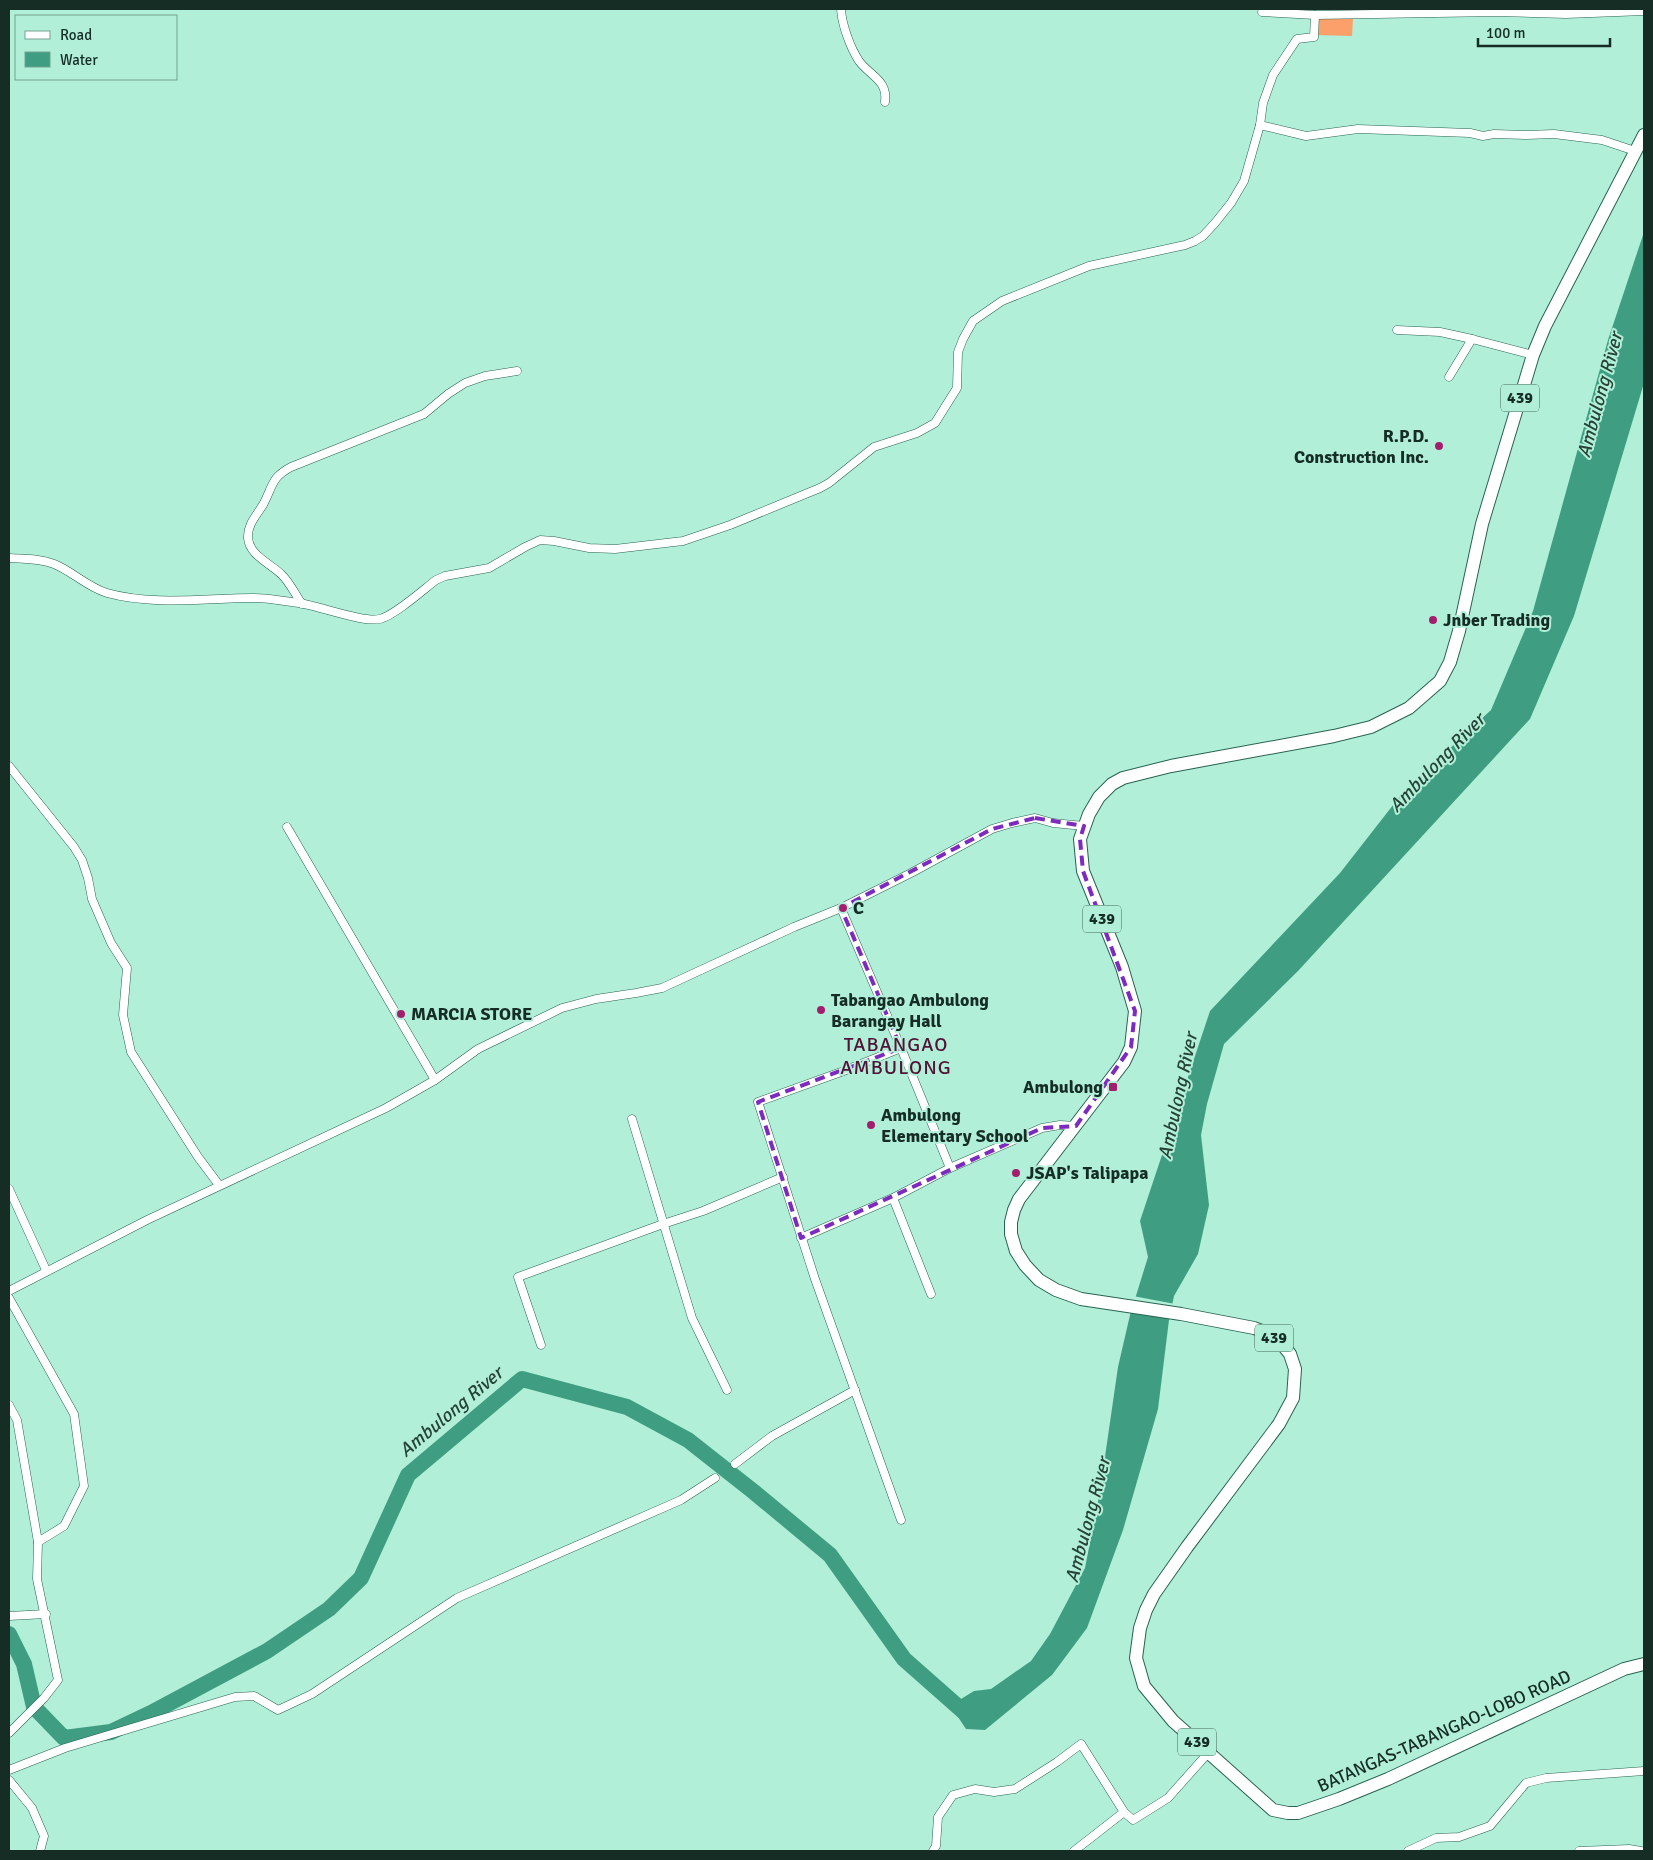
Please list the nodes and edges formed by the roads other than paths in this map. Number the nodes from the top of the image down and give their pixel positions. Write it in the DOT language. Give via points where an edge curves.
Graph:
graph roads {
  1 [pos="841,9"];
  2 [pos="1644,11"];
  3 [pos="1262,12"];
  4 [pos="1315,15"];
  5 [pos="885,102"];
  6 [pos="1260,125"];
  7 [pos="1644,134"];
  8 [pos="1635,151"];
  9 [pos="1397,330"];
  10 [pos="1472,340"];
  11 [pos="1533,355"];
  12 [pos="517,371"];
  13 [pos="1449,376"];
  14 [pos="9,558"];
  15 [pos="302,604"];
  16 [pos="9,766"];
  17 [pos="1084,826"];
  18 [pos="287,827"];
  19 [pos="842,908"];
  20 [pos="900,1048"];
  21 [pos="436,1080"];
  22 [pos="632,1119"];
  23 [pos="1076,1126"];
  24 [pos="950,1168"];
  25 [pos="782,1177"];
  26 [pos="219,1185"];
  27 [pos="9,1189"];
  28 [pos="893,1198"];
  29 [pos="663,1224"];
  30 [pos="801,1238"];
  31 [pos="46,1270"];
  32 [pos="9,1291"];
  33 [pos="931,1294"];
  34 [pos="9,1298"];
  35 [pos="541,1345"];
  36 [pos="727,1390"];
  37 [pos="855,1390"];
  38 [pos="9,1405"];
  39 [pos="735,1464"];
  40 [pos="715,1478"];
  41 [pos="900,1520"];
  42 [pos="38,1542"];
  43 [pos="46,1614"];
  44 [pos="9,1616"];
  45 [pos="1644,1664"];
  46 [pos="9,1733"];
  47 [pos="1208,1752"];
  48 [pos="9,1770"];
  49 [pos="1644,1771"];
  50 [pos="9,1780"];
  51 [pos="1124,1812"];
  52 [pos="40,1851"];
  53 [pos="933,1851"];
  54 [pos="1074,1851"];
  55 [pos="1408,1851"];
  56 [pos="1579,1851"];
  57 [pos="1641,1851"];
  1 -- 5 [label="street" via="852,50 883,84"];
  2 -- 4 [label="street"];
  3 -- 4 [label="street"];
  4 -- 6 [label="street" via="1314,37 1297,39 1274,75 1263,103"];
  6 -- 8 [label="street" via="1306,136 1358,129 1483,136 1554,134 1602,140"];
  6 -- 15 [label="street" via="1244,181 1231,203 1203,236 1185,245 1089,266 1002,301 973,321 963,339 958,352 957,388 935,422 917,433 874,447 824,486 683,541 589,548 540,540 489,568 436,580 382,619 372,620"];
  7 -- 8 [label="main road, BATANGAS-TABANGAO-LOBO ROAD / 439"];
  8 -- 11 [label="main road, BATANGAS-TABANGAO-LOBO ROAD / 439"];
  9 -- 10 [label="street" via="1440,332"];
  10 -- 11 [label="street"];
  10 -- 13 [label="street"];
  11 -- 17 [label="main road, BATANGAS-TABANGAO-LOBO ROAD / 439" via="1482,524 1459,631 1450,662 1440,681 1409,708 1371,727 1123,778 1099,796"];
  12 -- 15 [label="street" via="465,383 424,414 278,475 254,516 248,539 251,548 281,574"];
  14 -- 15 [label="street" via="56,564 96,589 129,597 159,600 255,598"];
  16 -- 26 [label="street" via="82,860 92,900 111,943 127,968 124,1015 131,1052"];
  17 -- 19 [label="street" via="1035,818 1012,822"];
  17 -- 23 [label="main road, BATANGAS-TABANGAO-LOBO ROAD / 439" via="1080,839 1083,871 1122,967 1135,1011 1131,1047 1124,1062"];
  18 -- 21 [label="street"];
  19 -- 20 [label="street"];
  19 -- 21 [label="street" via="662,988 596,998 562,1008 478,1049"];
  20 -- 24 [label="street"];
  20 -- 25 [label="street" via="758,1102"];
  21 -- 26 [label="street" via="386,1108"];
  22 -- 29 [label="street"];
  23 -- 24 [label="street" via="1042,1128"];
  23 -- 47 [label="main road, BATANGAS-TABANGAO-LOBO ROAD / 439" via="1019,1199 1014,1210 1011,1234 1025,1265 1039,1280 1081,1299 1181,1314 1270,1334 1290,1354 1295,1369 1293,1398 1280,1424 1160,1586 1140,1628 1136,1658 1144,1686 1172,1721"];
  24 -- 28 [label="street"];
  25 -- 29 [label="street" via="703,1212"];
  25 -- 30 [label="street"];
  26 -- 31 [label="street"];
  27 -- 31 [label="street"];
  28 -- 30 [label="street"];
  28 -- 33 [label="street"];
  29 -- 35 [label="street" via="518,1277"];
  29 -- 36 [label="street" via="692,1318"];
  30 -- 37 [label="street"];
  31 -- 32 [label="street"];
  34 -- 42 [label="street" via="74,1414 84,1486 64,1526"];
  37 -- 39 [label="street" via="772,1436"];
  37 -- 41 [label="street"];
  38 -- 42 [label="street" via="17,1420"];
  40 -- 48 [label="street" via="681,1500 457,1598 312,1694 278,1710 254,1696 235,1697 65,1748"];
  42 -- 43 [label="street" via="38,1579"];
  43 -- 44 [label="street"];
  43 -- 46 [label="street" via="58,1680"];
  45 -- 47 [label="main road, BATANGAS-TABANGAO-LOBO ROAD / 439" via="1624,1669 1388,1779 1298,1813 1273,1810"];
  47 -- 51 [label="street" via="1168,1798 1133,1820"];
  49 -- 55 [label="street" via="1546,1778 1526,1784 1490,1826 1459,1837 1436,1838"];
  50 -- 52 [label="street" via="32,1808 44,1836"];
  51 -- 53 [label="street" via="1081,1744 1015,1788 994,1792 975,1789 953,1795 938,1817"];
  51 -- 54 [label="street"];
  56 -- 57 [label="street"];
}
